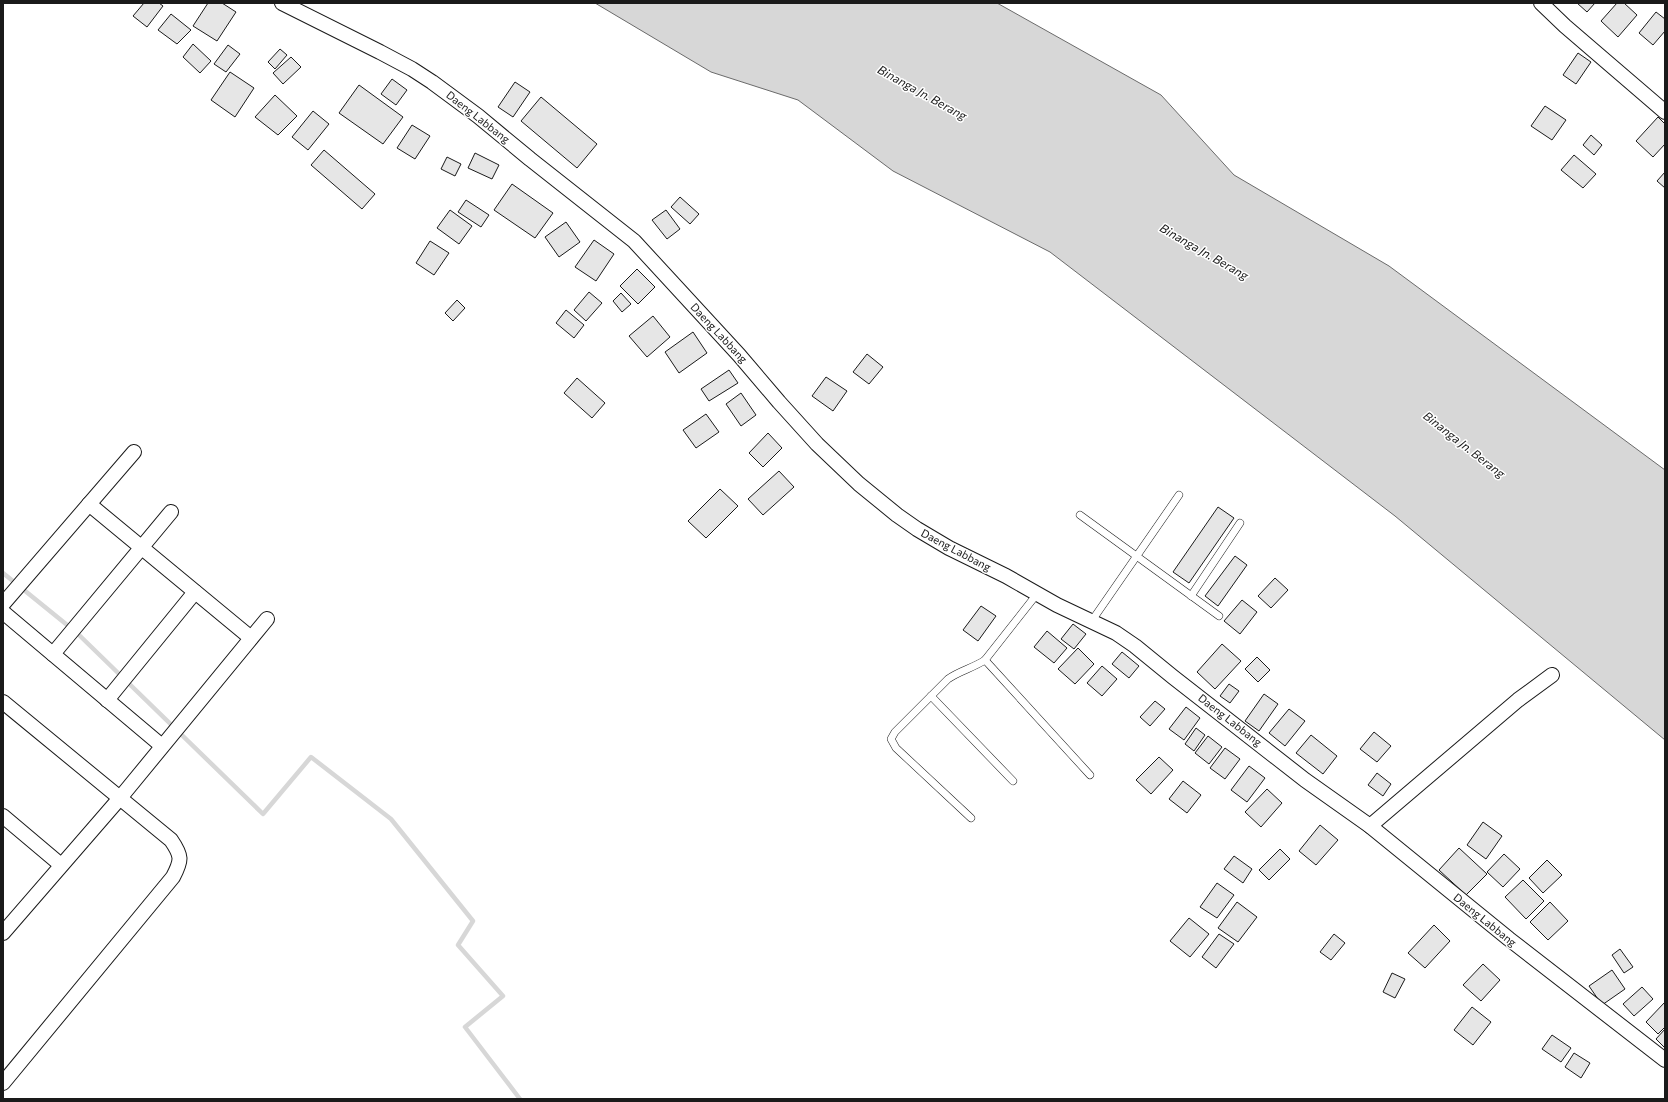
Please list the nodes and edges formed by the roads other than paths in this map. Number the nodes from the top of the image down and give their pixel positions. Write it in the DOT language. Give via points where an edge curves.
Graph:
graph roads {
  1 [pos="282,3"];
  2 [pos="1541,3"];
  3 [pos="1665,112"];
  4 [pos="134,452"];
  5 [pos="1179,496"];
  6 [pos="89,504"];
  7 [pos="170,512"];
  8 [pos="1080,515"];
  9 [pos="1240,522"];
  10 [pos="140,547"];
  11 [pos="1136,556"];
  12 [pos="195,592"];
  13 [pos="1037,594"];
  14 [pos="1191,596"];
  15 [pos="3,604"];
  16 [pos="3,612"];
  17 [pos="1219,616"];
  18 [pos="267,619"];
  19 [pos="1091,622"];
  20 [pos="251,638"];
  21 [pos="53,654"];
  22 [pos="985,660"];
  23 [pos="1552,675"];
  24 [pos="931,696"];
  25 [pos="107,700"];
  26 [pos="3,702"];
  27 [pos="162,746"];
  28 [pos="1090,775"];
  29 [pos="1013,780"];
  30 [pos="120,798"];
  31 [pos="971,818"];
  32 [pos="4,820"];
  33 [pos="1370,826"];
  34 [pos="61,865"];
  35 [pos="3,933"];
  36 [pos="1665,1060"];
  37 [pos="3,1084"];
  1 -- 13 [label="street, Daeng Labbang" via="412,68 478,116 634,241 740,355 792,417 859,484 917,529"];
  2 -- 3 [label="street"];
  4 -- 6 [label="street"];
  5 -- 11 [label="lane"];
  6 -- 10 [label="street"];
  6 -- 15 [label="street"];
  7 -- 10 [label="street"];
  8 -- 11 [label="lane"];
  9 -- 14 [label="lane"];
  10 -- 12 [label="street"];
  10 -- 21 [label="street"];
  11 -- 14 [label="lane"];
  11 -- 19 [label="lane"];
  12 -- 20 [label="street"];
  12 -- 25 [label="street"];
  13 -- 19 [label="street, Daeng Labbang"];
  13 -- 22 [label="lane"];
  14 -- 17 [label="lane"];
  16 -- 21 [label="street"];
  18 -- 20 [label="street"];
  19 -- 33 [label="street, Daeng Labbang" via="1116,633 1135,646 1305,780"];
  20 -- 27 [label="street"];
  21 -- 25 [label="street"];
  22 -- 24 [label="lane" via="957,673"];
  22 -- 28 [label="lane"];
  23 -- 33 [label="street" via="1518,700"];
  24 -- 29 [label="lane"];
  24 -- 31 [label="lane" via="891,739 896,748"];
  25 -- 27 [label="street"];
  26 -- 30 [label="street"];
  27 -- 30 [label="street"];
  30 -- 34 [label="street"];
  30 -- 37 [label="street" via="170,840 178,851 179,865 173,877"];
  32 -- 34 [label="street"];
  33 -- 36 [label="street, Daeng Labbang" via="1509,939"];
  34 -- 35 [label="street"];
}
